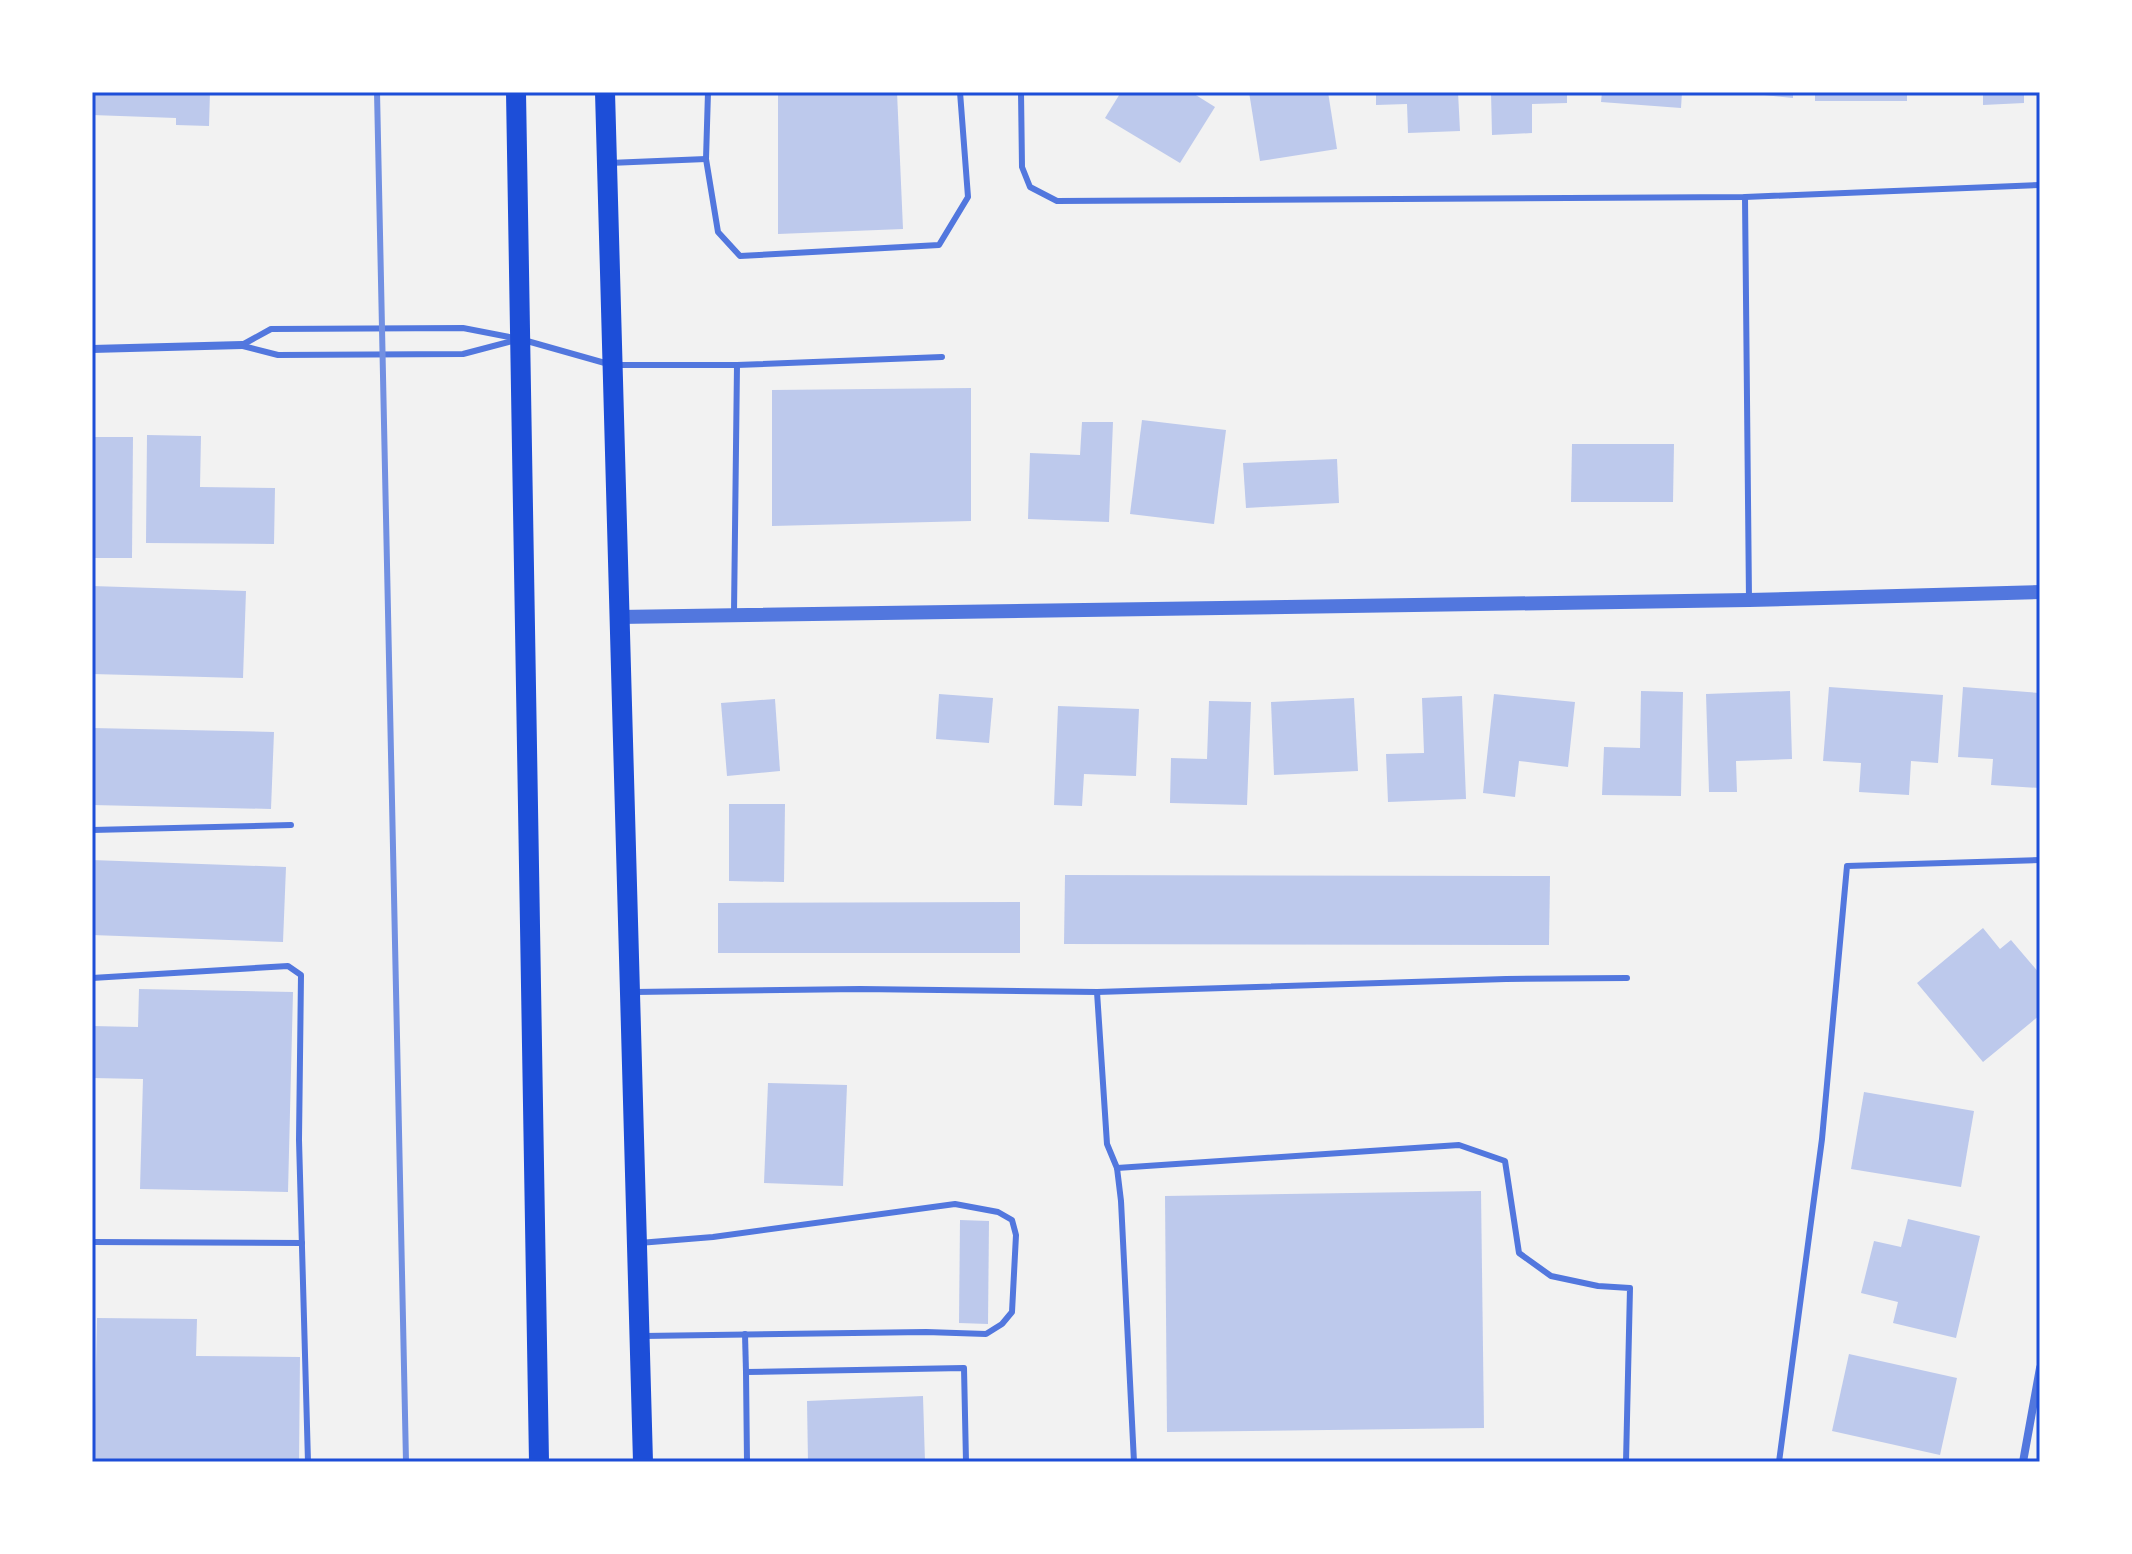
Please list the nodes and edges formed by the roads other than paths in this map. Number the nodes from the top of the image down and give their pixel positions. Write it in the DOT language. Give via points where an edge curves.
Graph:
graph roads {
  1 [pos="516,92"];
  2 [pos="605,92"];
  3 [pos="708,92"];
  4 [pos="960,92"];
  5 [pos="1021,92"];
  6 [pos="706,159"];
  7 [pos="605,163"];
  8 [pos="2040,185"];
  9 [pos="1745,197"];
  10 [pos="520,339"];
  11 [pos="242,345"];
  12 [pos="92,349"];
  13 [pos="942,357"];
  14 [pos="612,365"];
  15 [pos="737,365"];
  16 [pos="2040,592"];
  17 [pos="1749,600"];
  18 [pos="734,615"];
  19 [pos="619,617"];
  20 [pos="291,825"];
  21 [pos="92,830"];
  22 [pos="2040,860"];
  23 [pos="92,978"];
  24 [pos="1627,978"];
  25 [pos="630,992"];
  26 [pos="1097,992"];
  27 [pos="1117,1168"];
  28 [pos="92,1242"];
  29 [pos="302,1243"];
  30 [pos="636,1244"];
  31 [pos="745,1334"];
  32 [pos="639,1336"];
  33 [pos="2040,1368"];
  34 [pos="746,1372"];
  35 [pos="308,1462"];
  36 [pos="539,1462"];
  37 [pos="643,1462"];
  38 [pos="747,1462"];
  39 [pos="966,1462"];
  40 [pos="1134,1462"];
  41 [pos="1626,1462"];
  42 [pos="1779,1462"];
  43 [pos="2023,1462"];
  1 -- 10 [label="main road"];
  2 -- 7 [label="main road"];
  3 -- 6 [label="lane"];
  4 -- 6 [label="lane" via="968,197 939,245 740,256 718,232"];
  5 -- 9 [label="lane" via="1022,167 1030,187 1057,201"];
  6 -- 7 [label="lane"];
  7 -- 14 [label="main road"];
  8 -- 9 [label="lane"];
  9 -- 17 [label="lane"];
  10 -- 11 [label="lane" via="463,354 278,355"];
  10 -- 11 [label="lane" via="463,328 271,329"];
  10 -- 14 [label="lane"];
  10 -- 36 [label="main road"];
  11 -- 12 [label="street"];
  13 -- 15 [label="lane"];
  14 -- 15 [label="lane"];
  14 -- 19 [label="main road"];
  15 -- 18 [label="lane"];
  16 -- 17 [label="street"];
  17 -- 18 [label="street"];
  18 -- 19 [label="street"];
  19 -- 25 [label="main road"];
  20 -- 21 [label="lane"];
  22 -- 42 [label="lane" via="1847,866 1822,1139"];
  23 -- 29 [label="lane" via="288,966 301,975"];
  24 -- 26 [label="lane"];
  25 -- 26 [label="lane"];
  25 -- 30 [label="main road"];
  26 -- 27 [label="lane" via="1107,1144"];
  27 -- 40 [label="lane"];
  27 -- 41 [label="lane" via="1459,1145 1505,1161 1519,1253 1551,1276 1630,1288"];
  28 -- 29 [label="lane"];
  29 -- 35 [label="lane"];
  30 -- 31 [label="lane" via="955,1204 1012,1220 1012,1312 986,1334"];
  30 -- 32 [label="main road"];
  31 -- 32 [label="lane"];
  31 -- 34 [label="lane"];
  32 -- 37 [label="main road"];
  33 -- 43 [label="street"];
  34 -- 38 [label="lane"];
  34 -- 39 [label="lane" via="964,1368"];
}
